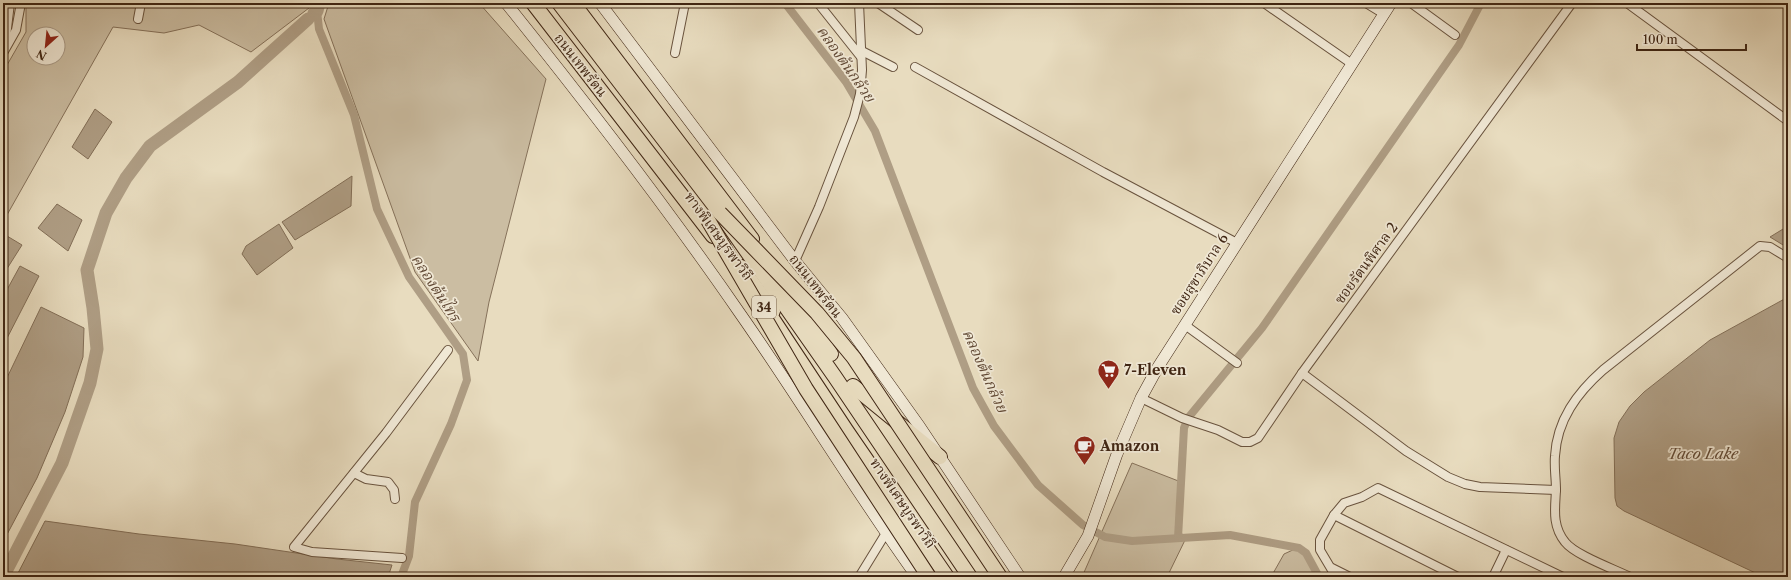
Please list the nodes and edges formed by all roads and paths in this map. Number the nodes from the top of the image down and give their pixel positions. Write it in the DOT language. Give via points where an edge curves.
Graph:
graph roads {
  1 [pos="10,3"];
  2 [pos="21,3"];
  3 [pos="141,3"];
  4 [pos="506,3"];
  5 [pos="533,3"];
  6 [pos="541,3"];
  7 [pos="559,3"];
  8 [pos="573,3"];
  9 [pos="600,3"];
  10 [pos="685,3"];
  11 [pos="818,3"];
  12 [pos="859,3"];
  13 [pos="878,3"];
  14 [pos="1264,3"];
  15 [pos="1366,3"];
  16 [pos="1391,3"];
  17 [pos="1411,3"];
  18 [pos="1572,3"];
  19 [pos="1627,3"];
  20 [pos="1384,14"];
  21 [pos="138,19"];
  22 [pos="918,30"];
  23 [pos="1455,35"];
  24 [pos="4,51"];
  25 [pos="674,53"];
  26 [pos="860,54"];
  27 [pos="1352,64"];
  28 [pos="893,67"];
  29 [pos="915,67"];
  30 [pos="1788,121"];
  31 [pos="714,216"];
  32 [pos="1237,243"];
  33 [pos="1788,258"];
  34 [pos="795,260"];
  35 [pos="1185,325"];
  36 [pos="448,350"];
  37 [pos="1237,363"];
  38 [pos="1302,373"];
  39 [pos="853,386"];
  40 [pos="1141,398"];
  41 [pos="940,457"];
  42 [pos="354,473"];
  43 [pos="1556,490"];
  44 [pos="395,499"];
  45 [pos="1334,516"];
  46 [pos="886,533"];
  47 [pos="1506,550"];
  48 [pos="402,558"];
  49 [pos="1332,568"];
  50 [pos="859,577"];
  51 [pos="917,577"];
  52 [pos="929,577"];
  53 [pos="947,577"];
  54 [pos="952,577"];
  55 [pos="970,577"];
  56 [pos="978,577"];
  57 [pos="1000,577"];
  58 [pos="1020,577"];
  59 [pos="1064,577"];
  60 [pos="1336,577"];
  61 [pos="1350,577"];
  62 [pos="1458,577"];
  63 [pos="1493,577"];
  64 [pos="1563,577"];
  65 [pos="1630,577"];
  1 -- 24 [label="street"];
  2 -- 24 [label="street" via="16,30"];
  3 -- 21 [label="street"];
  4 -- 46 [label="main road, ถนนเทพรัตน / 34" via="604,127 690,242 778,369"];
  5 -- 53 [label="highway, ถนนเทพรัตน / 34" via="703,222 774,320"];
  6 -- 31 [label="highway, ทางพิเศษบูรพาวิถี"];
  7 -- 31 [label="highway, ทางพิเศษบูรพาวิถี"];
  8 -- 39 [label="highway, ถนนเทพรัตน / 34" via="708,179"];
  9 -- 34 [label="main road, ถนนเทพรัตน"];
  10 -- 25 [label="street"];
  11 -- 26 [label="street"];
  12 -- 26 [label="street"];
  13 -- 22 [label="street"];
  14 -- 27 [label="street"];
  15 -- 20 [label="street"];
  16 -- 20 [label="main road, ซอยสุขาภิบาล 6"];
  17 -- 23 [label="street"];
  18 -- 38 [label="street, ซอยรัตนพิศาล 2"];
  19 -- 30 [label="street"];
  20 -- 27 [label="main road, ซอยสุขาภิบาล 6"];
  26 -- 28 [label="street"];
  26 -- 34 [label="street" via="862,82 858,105 819,207"];
  27 -- 32 [label="main road, ซอยสุขาภิบาล 6"];
  29 -- 32 [label="street"];
  31 -- 52 [label="highway, bridge" via="806,389"];
  31 -- 54 [label="highway, ทางพิเศษบูรพาวิถี, bridge" via="770,308"];
  31 -- 55 [label="highway, ทางพิเศษบูรพาวิถี, bridge" via="835,376"];
  31 -- 57 [label="highway, bridge" via="817,313 854,358"];
  32 -- 35 [label="main road, ซอยสุขาภิบาล 6"];
  33 -- 43 [label="street" via="1770,247 1760,246 1588,384 1576,397 1562,423 1555,455"];
  34 -- 41 [label="main road, ถนนเทพรัตน" via="842,318"];
  35 -- 37 [label="street"];
  35 -- 40 [label="main road, ซอยสุขาภิบาล 6"];
  36 -- 42 [label="street"];
  38 -- 40 [label="street, ซอยรัตนพิศาล 2" via="1258,438 1250,442 1242,442 1182,418"];
  38 -- 43 [label="street" via="1406,451 1448,477 1480,487"];
  39 -- 41 [label="highway"];
  39 -- 56 [label="highway, ถนนเทพรัตน / 34"];
  40 -- 59 [label="main road, ซอยสุขาภิบาล 6" via="1116,454 1095,521"];
  41 -- 58 [label="main road, ถนนเทพรัตน"];
  42 -- 44 [label="street" via="366,479 388,482 394,490"];
  42 -- 48 [label="street" via="294,547 312,552"];
  43 -- 65 [label="street" via="1554,511 1557,528 1566,544"];
  45 -- 47 [label="street" via="1347,501 1381,488"];
  45 -- 49 [label="street" via="1319,546"];
  45 -- 62 [label="street"];
  46 -- 50 [label="street"];
  46 -- 51 [label="main road, ถนนเทพรัตน / 34"];
  47 -- 63 [label="street"];
  47 -- 64 [label="street"];
  49 -- 60 [label="street"];
  49 -- 61 [label="street"];
}
